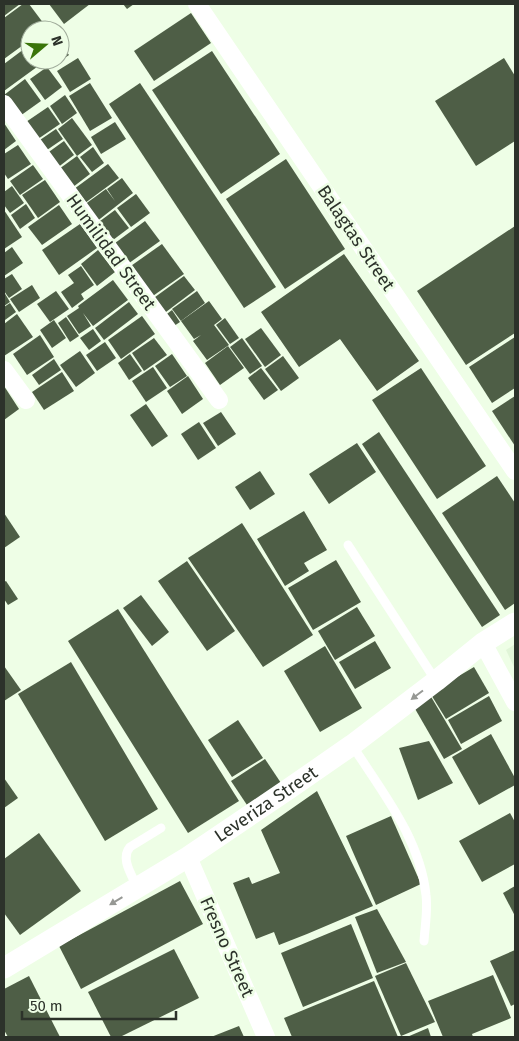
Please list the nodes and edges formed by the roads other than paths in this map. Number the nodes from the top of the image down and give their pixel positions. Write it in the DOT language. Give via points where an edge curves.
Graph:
graph roads {
  1 [pos="197,4"];
  2 [pos="4,104"];
  3 [pos="4,370"];
  4 [pos="26,400"];
  5 [pos="218,400"];
  6 [pos="515,472"];
  7 [pos="348,545"];
  8 [pos="515,622"];
  9 [pos="483,643"];
  10 [pos="436,681"];
  11 [pos="515,702"];
  12 [pos="352,745"];
  13 [pos="160,828"];
  14 [pos="188,857"];
  15 [pos="138,888"];
  16 [pos="424,941"];
  17 [pos="4,968"];
  18 [pos="266,1037"];
  1 -- 6 [label="street, Balagtas Street"];
  2 -- 5 [label="street, Humilidad Street"];
  3 -- 4 [label="street"];
  7 -- 10 [label="lane"];
  8 -- 9 [label="street, Leveriza Street"];
  9 -- 10 [label="street, Leveriza Street"];
  9 -- 11 [label="street"];
  10 -- 12 [label="street, Leveriza Street, one-way"];
  12 -- 14 [label="street, Leveriza Street"];
  12 -- 16 [label="lane" via="399,817 422,867 427,897"];
  13 -- 15 [label="lane" via="127,850 126,862"];
  14 -- 15 [label="street, Leveriza Street"];
  14 -- 18 [label="street, Fresno Street"];
  15 -- 17 [label="street, Leveriza Street, one-way"];
}
